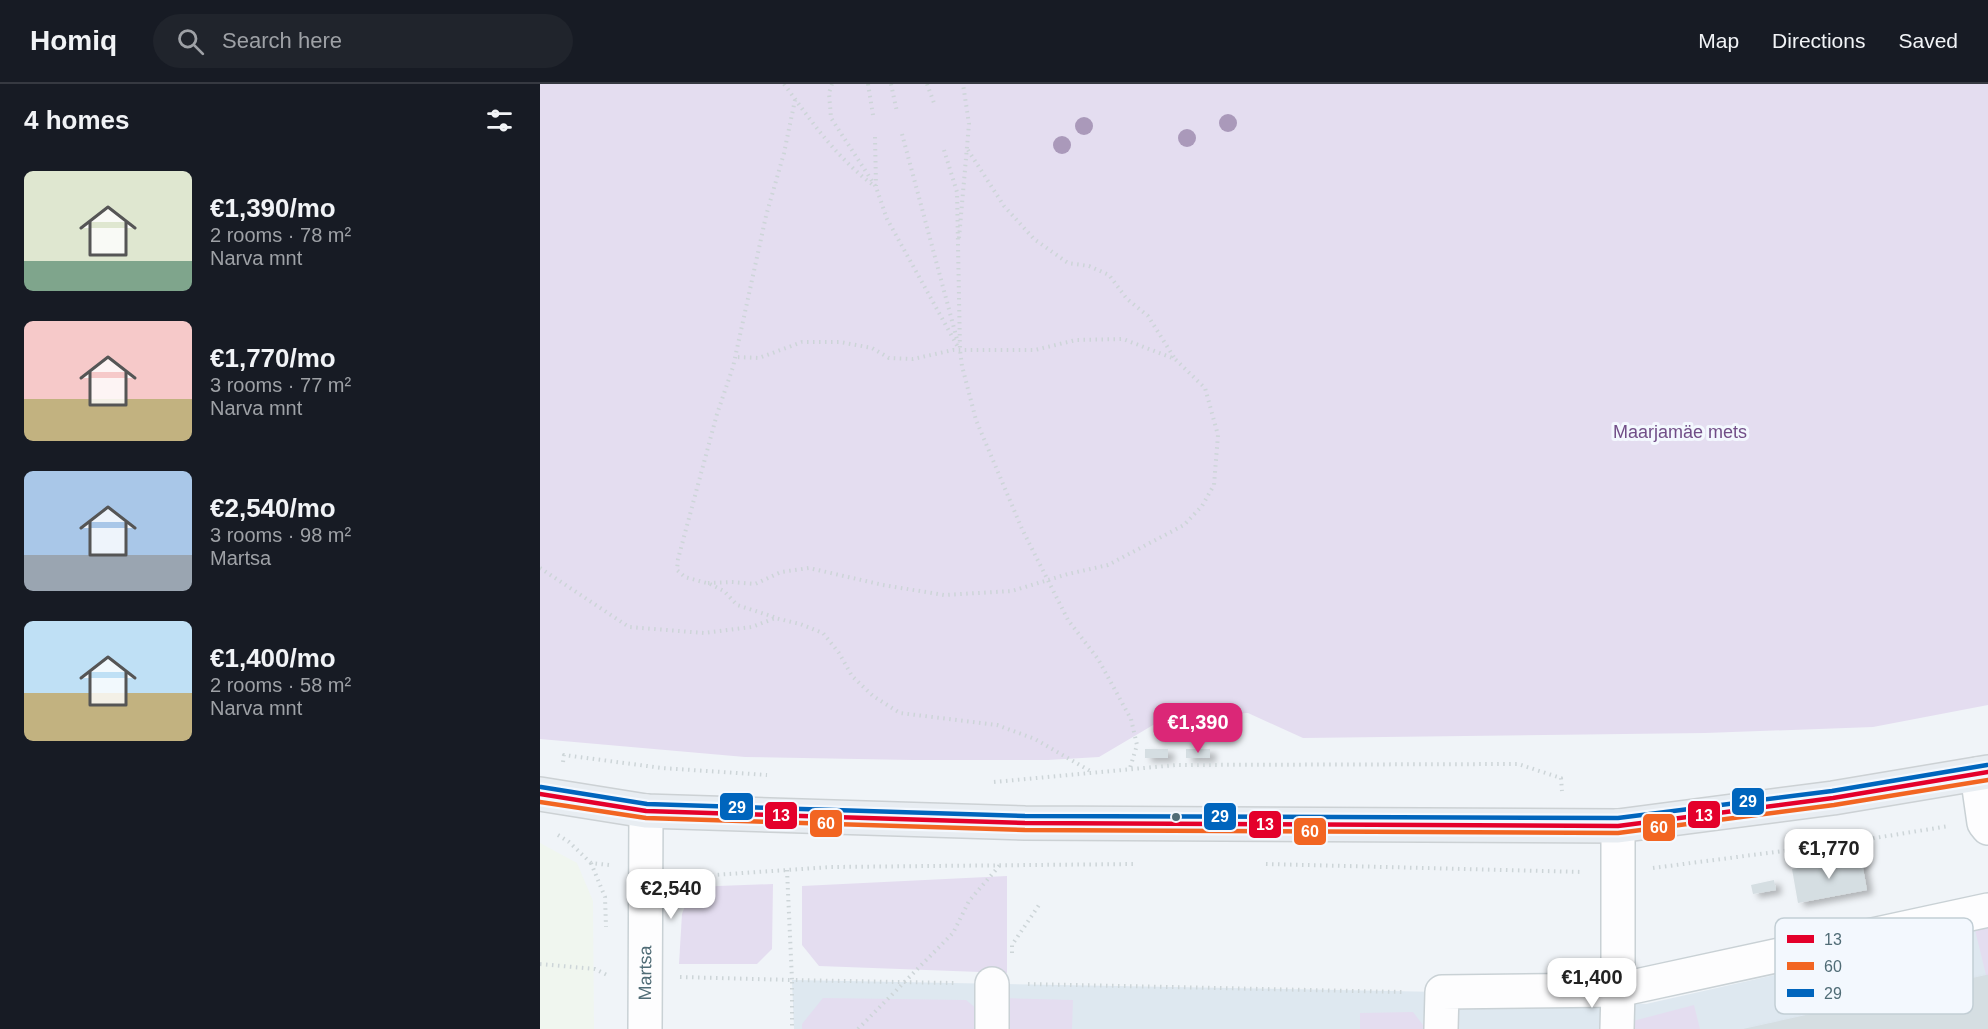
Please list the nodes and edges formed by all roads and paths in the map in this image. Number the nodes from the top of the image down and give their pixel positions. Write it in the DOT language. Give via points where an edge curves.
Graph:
graph roads {
  1 [pos="784,84"];
  2 [pos="832,84"];
  3 [pos="868,84"];
  4 [pos="891,84"];
  5 [pos="927,84"];
  6 [pos="963,84"];
  7 [pos="795,100"];
  8 [pos="934,103"];
  9 [pos="897,112"];
  10 [pos="873,115"];
  11 [pos="902,134"];
  12 [pos="875,137"];
  13 [pos="944,150"];
  14 [pos="968,150"];
  15 [pos="876,187"];
  16 [pos="957,262"];
  17 [pos="960,350"];
  18 [pos="735,357"];
  19 [pos="1175,360"];
  20 [pos="540,568"];
  21 [pos="1050,580"];
  22 [pos="708,583"];
  23 [pos="775,618"];
  24 [pos="1130,768"];
  25 [pos="1092,772"];
  26 [pos="1983,773"];
  27 [pos="775,775"];
  28 [pos="990,783"];
  29 [pos="549,796"];
  30 [pos="646,811"];
  31 [pos="1563,825"];
  32 [pos="1618,826"];
  33 [pos="1988,828"];
  34 [pos="1000,865"];
  35 [pos="787,870"];
  36 [pos="1561,873"];
  37 [pos="1039,905"];
  38 [pos="1988,910"];
  39 [pos="1951,918"];
  40 [pos="1775,956"];
  41 [pos="540,964"];
  42 [pos="607,975"];
  43 [pos="904,982"];
  44 [pos="1001,984"];
  45 [pos="1618,990"];
  46 [pos="1442,992"];
  47 [pos="645,1029"];
  48 [pos="858,1029"];
  49 [pos="992,1029"];
  50 [pos="1441,1029"];
  51 [pos="1617,1029"];
  1 -- 15 [label="path" via="827,143"];
  2 -- 15 [label="path" via="831,118"];
  3 -- 10 [label="path"];
  4 -- 9 [label="path"];
  5 -- 8 [label="path"];
  6 -- 14 [label="path"];
  7 -- 18 [label="path"];
  11 -- 17 [label="path"];
  12 -- 15 [label="path"];
  13 -- 16 [label="path" via="957,192"];
  14 -- 16 [label="path"];
  14 -- 19 [label="path" via="1004,206 1034,239 1068,262 1109,275 1127,299 1148,316"];
  15 -- 17 [label="path" via="887,219"];
  16 -- 17 [label="path"];
  17 -- 18 [label="path" via="913,360 840,342 802,342 759,357"];
  17 -- 19 [label="path" via="1035,350 1076,340 1123,339"];
  17 -- 21 [label="path" via="976,420 1022,528"];
  18 -- 22 [label="path" via="678,559 677,570 685,577"];
  19 -- 21 [label="path" via="1205,388 1211,406 1218,435 1214,485 1184,525 1108,565"];
  20 -- 23 [label="path" via="629,627 704,633 752,627"];
  21 -- 22 [label="path" via="1012,591 944,595 809,568 781,572 755,584"];
  21 -- 24 [label="path" via="1068,620 1098,659 1131,719 1137,745"];
  22 -- 23 [label="path" via="724,591 737,605"];
  23 -- 25 [label="path" via="823,633 852,676 873,696 900,713 997,725 1035,740"];
  24 -- 25 [label="path"];
  24 -- 31 [label="path" via="1518,764 1561,778"];
  25 -- 28 [label="path"];
  26 -- 32 [label="main road" via="1833,798"];
  26 -- 33 [label="street" via="1984,823"];
  27 -- 29 [label="path" via="662,768 564,755"];
  29 -- 30 [label="main road"];
  30 -- 31 [label="main road" via="1025,823"];
  30 -- 47 [label="street, Martsa"];
  31 -- 32 [label="main road"];
  31 -- 36 [label="path"];
  32 -- 45 [label="street"];
  34 -- 43 [label="path" via="969,901 953,933"];
  35 -- 43 [label="path" via="792,980"];
  37 -- 44 [label="path" via="1012,945"];
  38 -- 39 [label="street"];
  40 -- 45 [label="street"];
  41 -- 42 [label="path" via="595,969"];
  43 -- 44 [label="path"];
  43 -- 48 [label="path"];
  44 -- 46 [label="path"];
  44 -- 49 [label="street"];
  45 -- 46 [label="street"];
  45 -- 51 [label="street"];
  46 -- 50 [label="street"];
}
